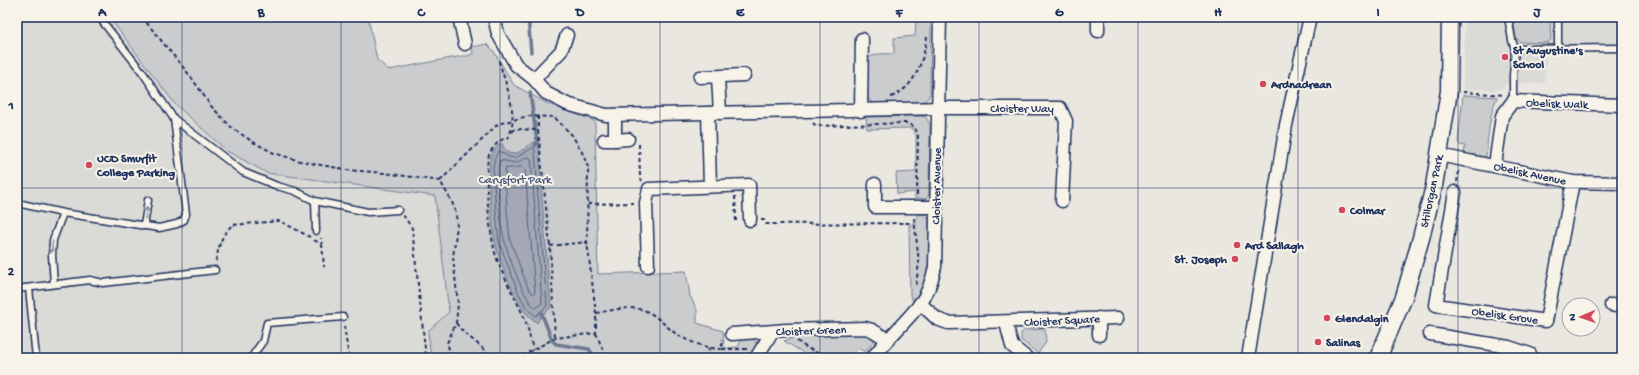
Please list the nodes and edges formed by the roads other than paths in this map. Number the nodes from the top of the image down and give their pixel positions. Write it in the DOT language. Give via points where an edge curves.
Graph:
graph roads {
  1 [pos="99,17"];
  2 [pos="459,17"];
  3 [pos="494,17"];
  4 [pos="940,17"];
  5 [pos="1098,17"];
  6 [pos="1310,17"];
  7 [pos="1450,17"];
  8 [pos="1508,17"];
  9 [pos="1558,17"];
  10 [pos="1098,31"];
  11 [pos="567,35"];
  12 [pos="862,39"];
  13 [pos="465,44"];
  14 [pos="1558,48"];
  15 [pos="1622,48"];
  16 [pos="1515,49"];
  17 [pos="744,75"];
  18 [pos="700,77"];
  19 [pos="718,77"];
  20 [pos="534,79"];
  21 [pos="1513,101"];
  22 [pos="1622,104"];
  23 [pos="937,108"];
  24 [pos="861,111"];
  25 [pos="714,113"];
  26 [pos="615,115"];
  27 [pos="174,119"];
  28 [pos="628,139"];
  29 [pos="1439,155"];
  30 [pos="1495,165"];
  31 [pos="1573,182"];
  32 [pos="1622,183"];
  33 [pos="875,184"];
  34 [pos="710,186"];
  35 [pos="1455,192"];
  36 [pos="148,200"];
  37 [pos="315,201"];
  38 [pos="1062,202"];
  39 [pos="17,203"];
  40 [pos="935,207"];
  41 [pos="398,210"];
  42 [pos="63,213"];
  43 [pos="750,220"];
  44 [pos="144,226"];
  45 [pos="316,231"];
  46 [pos="648,266"];
  47 [pos="215,270"];
  48 [pos="54,284"];
  49 [pos="29,288"];
  50 [pos="17,289"];
  51 [pos="920,303"];
  52 [pos="343,316"];
  53 [pos="1099,318"];
  54 [pos="1118,318"];
  55 [pos="1006,322"];
  56 [pos="772,332"];
  57 [pos="732,334"];
  58 [pos="1430,334"];
  59 [pos="1099,335"];
  60 [pos="887,339"];
  61 [pos="755,354"];
  62 [pos="36,358"];
  63 [pos="250,358"];
  64 [pos="872,358"];
  65 [pos="1027,358"];
  66 [pos="1248,358"];
  67 [pos="1378,358"];
  68 [pos="1531,358"];
  1 -- 27 [label="lane" via="143,73"];
  2 -- 13 [label="street"];
  3 -- 20 [label="street" via="498,34 516,65"];
  4 -- 23 [label="street, Cloister Avenue"];
  5 -- 10 [label="street"];
  6 -- 66 [label="street" via="1286,125"];
  7 -- 29 [label="main road, Stillorgan Park" via="1449,91"];
  8 -- 16 [label="lane"];
  9 -- 14 [label="lane"];
  11 -- 20 [label="street" via="561,51"];
  12 -- 24 [label="street"];
  14 -- 15 [label="lane"];
  14 -- 16 [label="lane"];
  16 -- 21 [label="lane"];
  17 -- 19 [label="street"];
  18 -- 19 [label="street"];
  19 -- 25 [label="street"];
  20 -- 26 [label="street" via="546,93 568,104 606,115"];
  21 -- 22 [label="street, Obelisk Walk"];
  21 -- 30 [label="street, Obelisk Walk" via="1502,116"];
  23 -- 24 [label="street"];
  23 -- 38 [label="street, Cloister Way" via="1060,108 1066,121"];
  23 -- 40 [label="street, Cloister Avenue"];
  24 -- 25 [label="street"];
  25 -- 26 [label="street"];
  25 -- 34 [label="street"];
  26 -- 28 [label="street" via="609,140"];
  27 -- 37 [label="lane" via="243,172"];
  27 -- 44 [label="lane" via="186,214 184,220 177,224 159,228"];
  29 -- 30 [label="street, Obelisk Avenue"];
  29 -- 67 [label="main road, Stillorgan Park" via="1425,223 1404,297"];
  30 -- 31 [label="street, Obelisk Avenue"];
  31 -- 32 [label="street, Obelisk Avenue"];
  31 -- 35 [label="street, Obelisk Grove" via="1546,321 1436,305"];
  33 -- 40 [label="street" via="875,207"];
  34 -- 43 [label="street" via="749,185"];
  34 -- 46 [label="street" via="649,189 646,203"];
  44 -- 36 [label="lane, one-way"];
  37 -- 41 [label="lane" via="368,212"];
  37 -- 45 [label="lane"];
  39 -- 42 [label="lane"];
  40 -- 51 [label="street, Cloister Avenue" via="935,267 931,284"];
  42 -- 44 [label="lane"];
  42 -- 48 [label="lane, one-way" via="53,240"];
  47 -- 48 [label="lane" via="103,283 90,280"];
  48 -- 49 [label="lane"];
  49 -- 50 [label="lane"];
  49 -- 62 [label="lane"];
  51 -- 55 [label="street, Cloister Square" via="937,320 948,323"];
  51 -- 60 [label="street, Cloister Avenue"];
  52 -- 63 [label="lane" via="267,322 263,341"];
  53 -- 54 [label="street, Cloister Square"];
  53 -- 55 [label="street, Cloister Square"];
  53 -- 59 [label="street"];
  55 -- 65 [label="street, Cloister Square" via="1012,346"];
  56 -- 57 [label="street, Cloister Green"];
  56 -- 60 [label="street, Cloister Green" via="864,328"];
  56 -- 61 [label="street"];
  58 -- 68 [label="street" via="1509,347 1530,354"];
  60 -- 64 [label="street, Cloister Avenue"];
}
